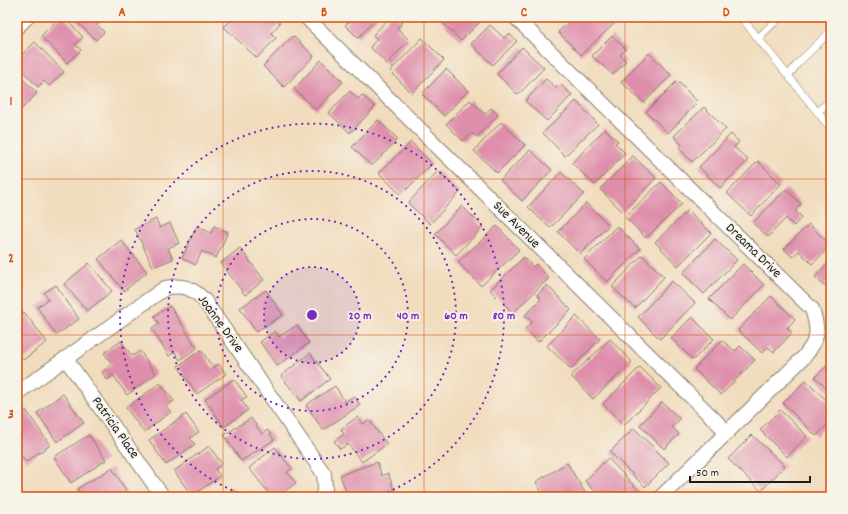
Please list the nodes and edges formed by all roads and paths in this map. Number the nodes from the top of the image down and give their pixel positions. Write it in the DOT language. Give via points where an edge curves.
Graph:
graph roads {
  1 [pos="27,17"];
  2 [pos="306,17"];
  3 [pos="515,17"];
  4 [pos="741,17"];
  5 [pos="780,17"];
  6 [pos="17,28"];
  7 [pos="831,32"];
  8 [pos="758,38"];
  9 [pos="789,75"];
  10 [pos="831,99"];
  11 [pos="818,112"];
  12 [pos="831,129"];
  13 [pos="66,358"];
  14 [pos="17,393"];
  15 [pos="727,432"];
  16 [pos="163,497"];
  17 [pos="322,497"];
  18 [pos="661,497"];
  1 -- 6 [label="street"];
  2 -- 15 [label="street, Sue Avenue"];
  3 -- 15 [label="street, Dreama Drive" via="812,309 817,325 814,345"];
  4 -- 8 [label="lane"];
  5 -- 8 [label="lane"];
  7 -- 9 [label="lane"];
  8 -- 9 [label="lane"];
  9 -- 11 [label="lane"];
  10 -- 11 [label="lane"];
  11 -- 12 [label="lane"];
  13 -- 14 [label="street, Joanne Drive"];
  13 -- 16 [label="street, Patricia Place"];
  13 -- 17 [label="street, Joanne Drive" via="165,288 181,286 196,292 324,474 325,488"];
  15 -- 18 [label="street, Dreama Drive"];
}
